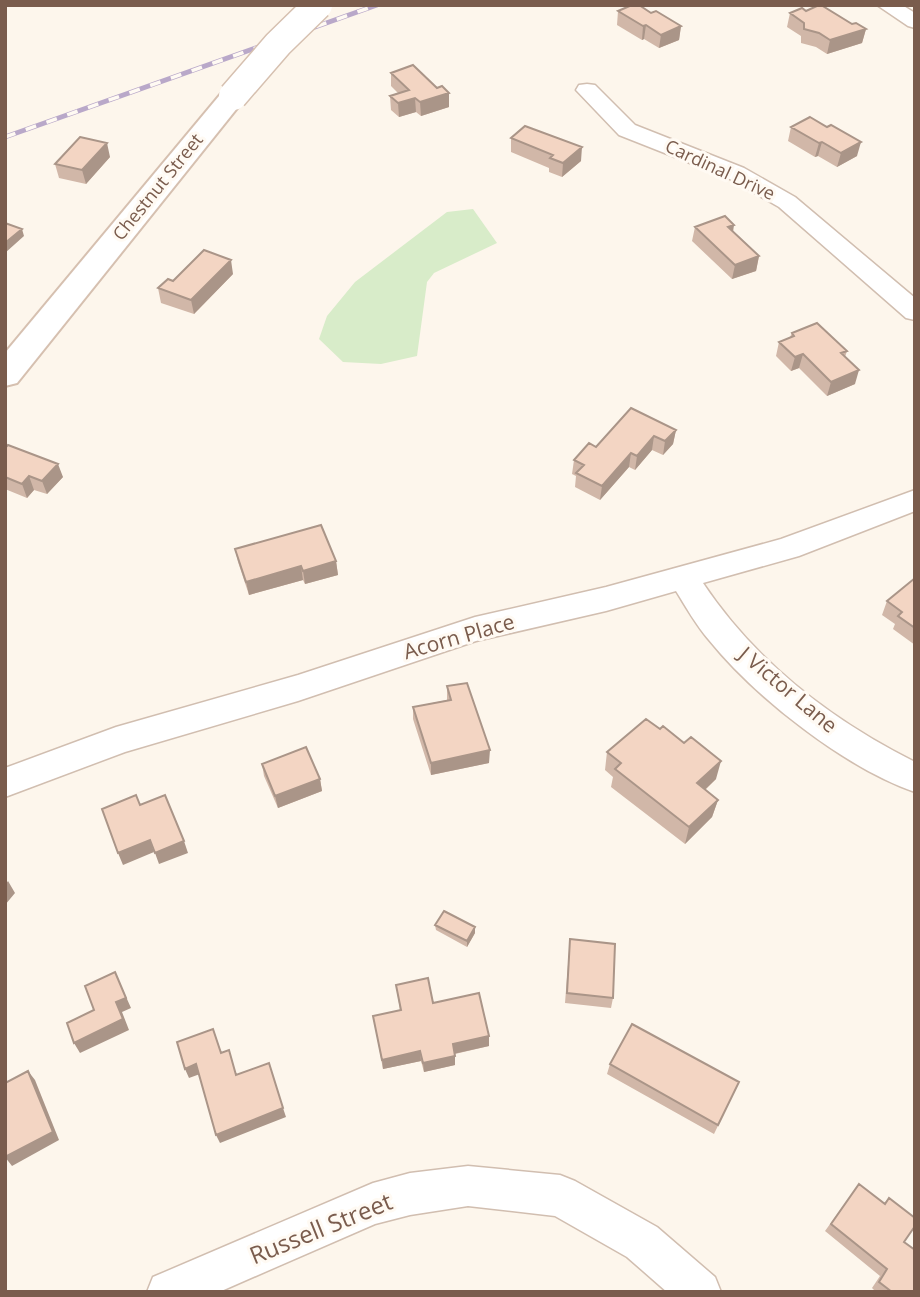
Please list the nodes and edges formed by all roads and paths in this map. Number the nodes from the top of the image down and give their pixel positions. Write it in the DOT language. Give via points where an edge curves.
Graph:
graph roads {
  1 [pos="318,5"];
  2 [pos="887,5"];
  3 [pos="915,22"];
  4 [pos="587,90"];
  5 [pos="915,312"];
  6 [pos="5,375"];
  7 [pos="915,500"];
  8 [pos="683,578"];
  9 [pos="915,778"];
  10 [pos="5,783"];
  11 [pos="168,1292"];
  12 [pos="700,1292"];
  1 -- 6 [label="main road, Chestnut Street, bridge" via="233,96"];
  2 -- 3 [label="street"];
  4 -- 5 [label="street, Cardinal Drive" via="627,130 736,173 787,202"];
  7 -- 8 [label="street, Acorn Place" via="788,548"];
  8 -- 9 [label="street, J Victor Lane" via="720,631 775,686 834,731"];
  8 -- 10 [label="street, Acorn Place" via="475,629 298,688 116,741"];
  11 -- 12 [label="street, Russell Street" via="373,1204 468,1186 560,1196 642,1241"];
}
